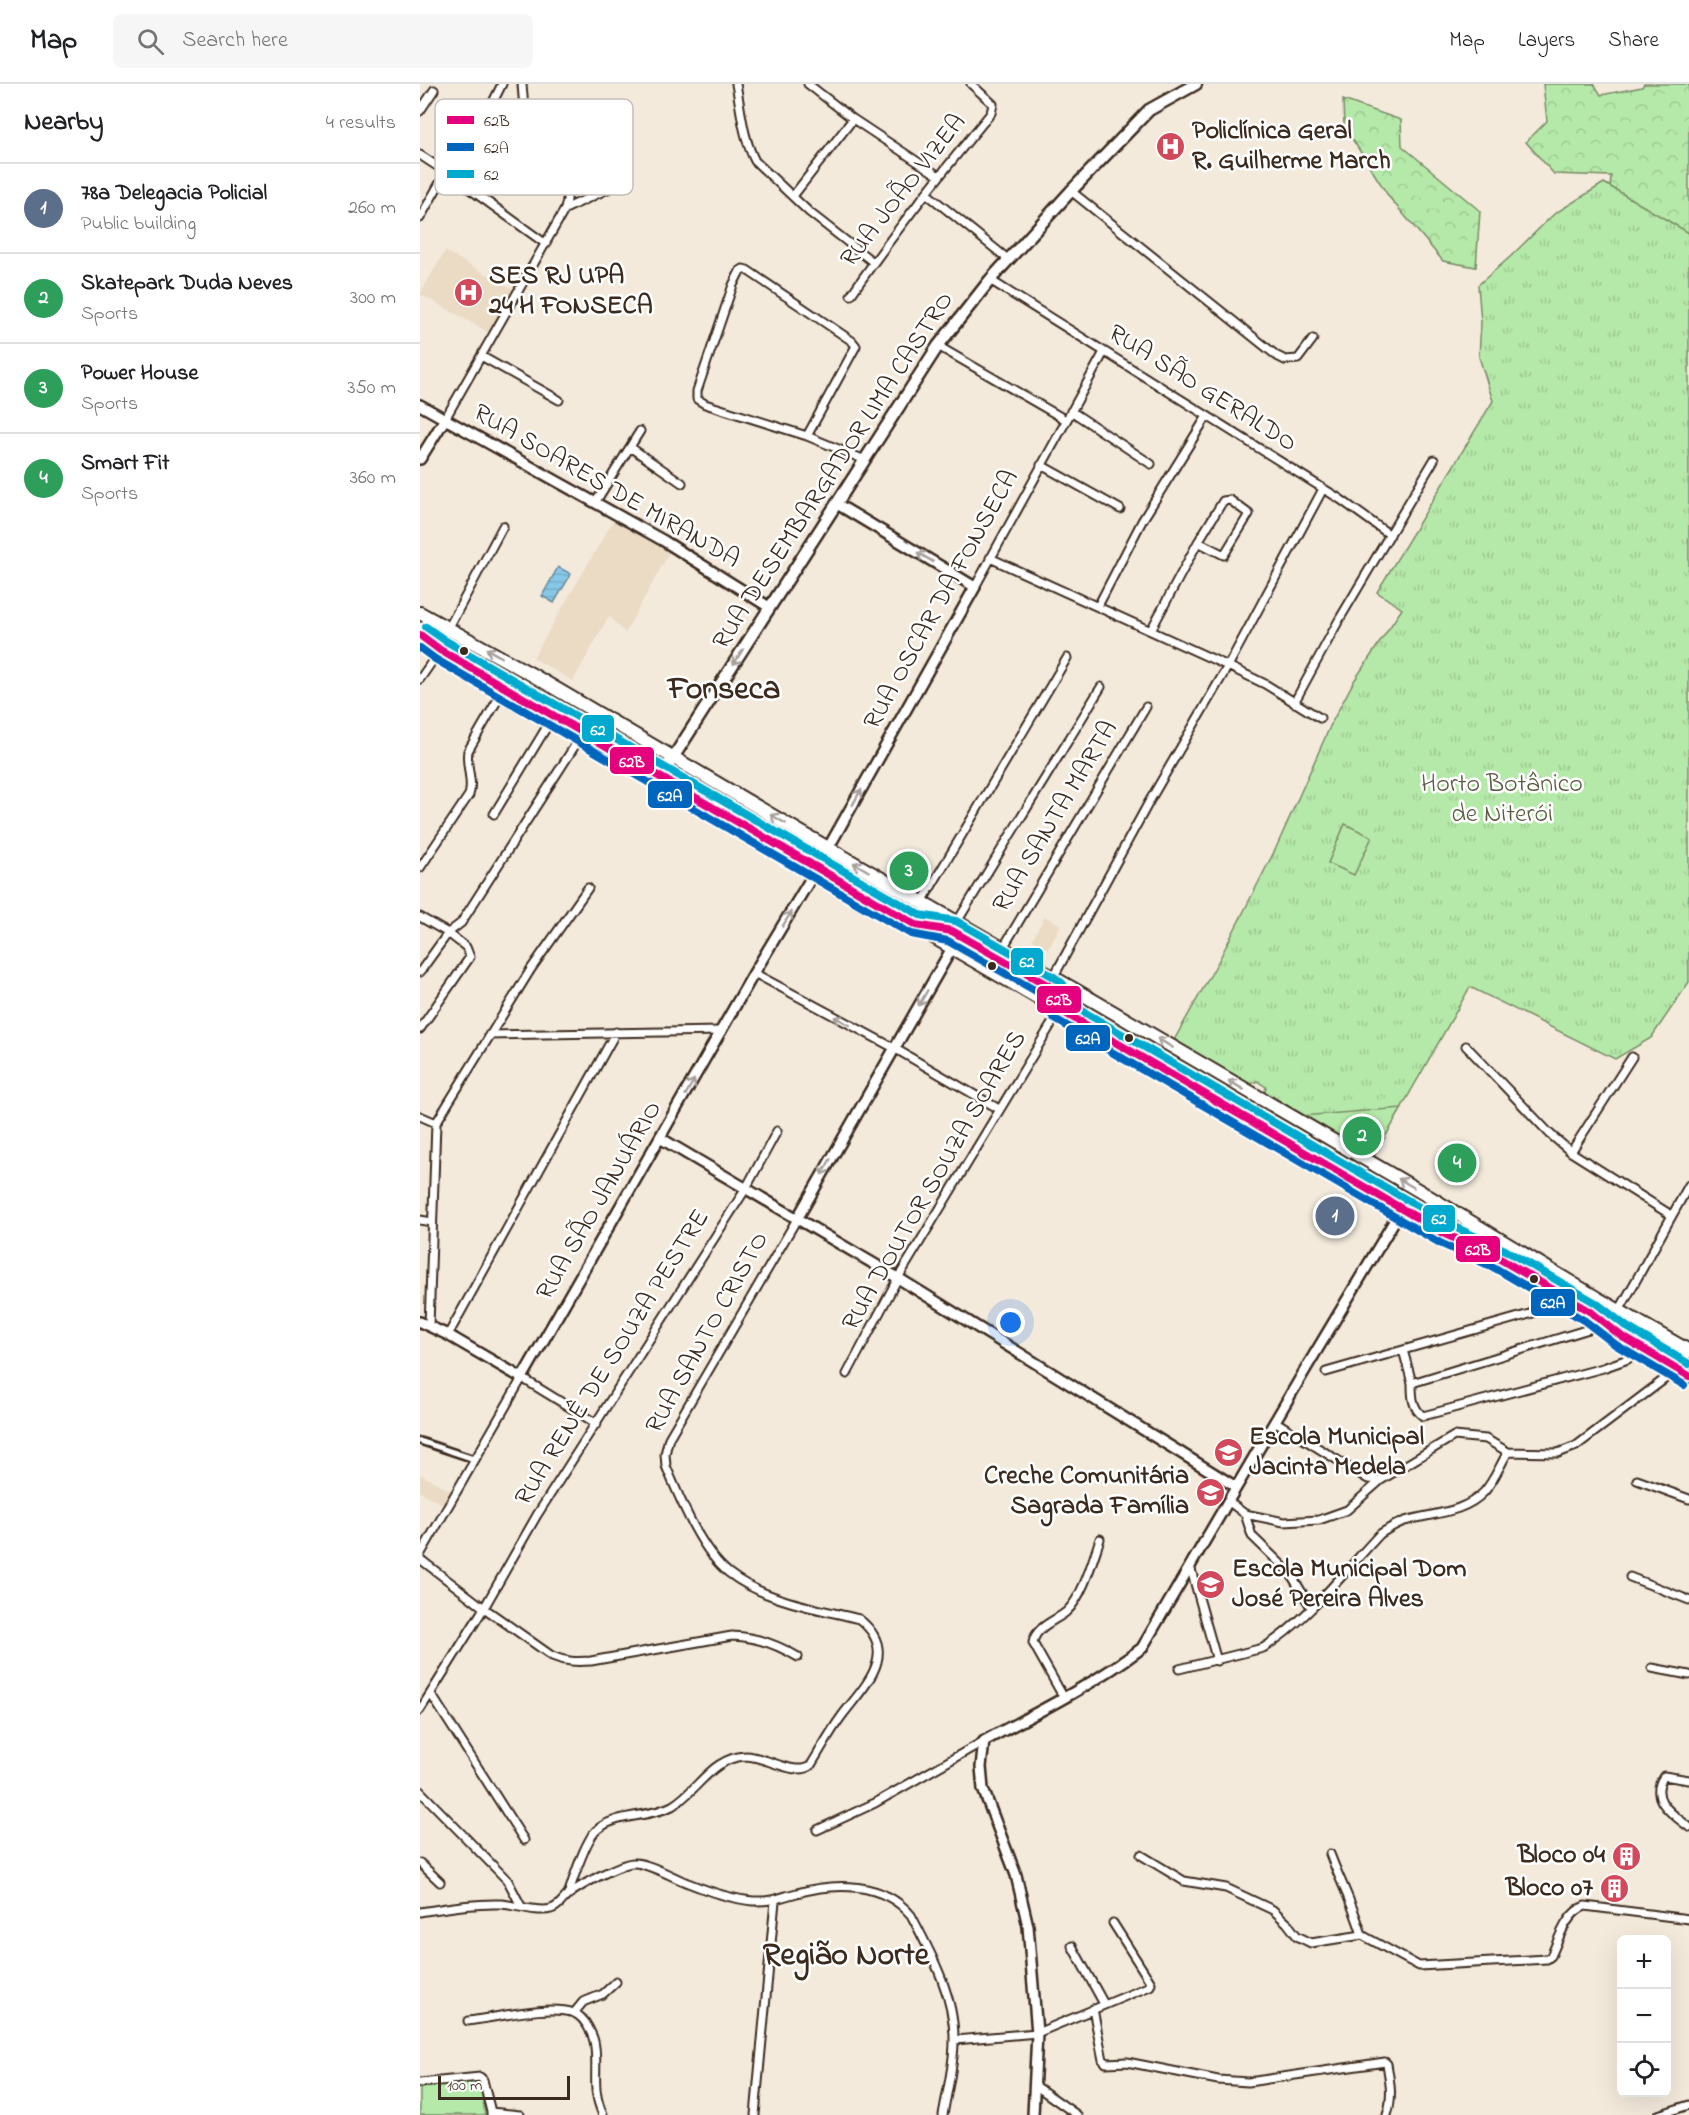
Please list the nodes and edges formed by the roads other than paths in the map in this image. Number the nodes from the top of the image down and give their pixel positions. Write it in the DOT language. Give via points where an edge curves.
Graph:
graph roads {
  1 [pos="502,84"];
  2 [pos="522,84"];
  3 [pos="736,84"];
  4 [pos="808,84"];
  5 [pos="971,84"];
  6 [pos="1196,84"];
  7 [pos="434,90"];
  8 [pos="494,99"];
  9 [pos="524,99"];
  10 [pos="420,111"];
  11 [pos="854,119"];
  12 [pos="420,155"];
  13 [pos="435,165"];
  14 [pos="939,176"];
  15 [pos="435,191"];
  16 [pos="1071,191"];
  17 [pos="926,193"];
  18 [pos="478,195"];
  19 [pos="567,195"];
  20 [pos="594,195"];
  21 [pos="793,196"];
  22 [pos="566,208"];
  23 [pos="420,218"];
  24 [pos="546,244"];
  25 [pos="1009,260"];
  26 [pos="873,262"];
  27 [pos="990,280"];
  28 [pos="851,295"];
  29 [pos="1313,339"];
  30 [pos="938,346"];
  31 [pos="1104,352"];
  32 [pos="481,356"];
  33 [pos="559,400"];
  34 [pos="420,405"];
  35 [pos="1071,411"];
  36 [pos="1206,416"];
  37 [pos="445,419"];
  38 [pos="1066,420"];
  39 [pos="640,431"];
  40 [pos="807,436"];
  41 [pos="630,447"];
  42 [pos="420,459"];
  43 [pos="865,460"];
  44 [pos="1434,460"];
  45 [pos="1041,465"];
  46 [pos="1151,465"];
  47 [pos="682,483"];
  48 [pos="1323,489"];
  49 [pos="595,503"];
  50 [pos="837,504"];
  51 [pos="1120,509"];
  52 [pos="503,526"];
  53 [pos="1390,535"];
  54 [pos="1198,542"];
  55 [pos="990,558"];
  56 [pos="975,587"];
  57 [pos="1098,606"];
  58 [pos="769,607"];
  59 [pos="420,613"];
  60 [pos="448,629"];
  61 [pos="1151,630"];
  62 [pos="420,639"];
  63 [pos="440,650"];
  64 [pos="1067,658"];
  65 [pos="1227,666"];
  66 [pos="420,680"];
  67 [pos="505,687"];
  68 [pos="1101,687"];
  69 [pos="1294,703"];
  70 [pos="1146,706"];
  71 [pos="554,715"];
  72 [pos="1320,718"];
  73 [pos="583,732"];
  74 [pos="673,757"];
  75 [pos="660,778"];
  76 [pos="494,814"];
  77 [pos="829,848"];
  78 [pos="420,868"];
  79 [pos="818,868"];
  80 [pos="588,888"];
  81 [pos="922,902"];
  82 [pos="420,917"];
  83 [pos="957,922"];
  84 [pos="448,933"];
  85 [pos="952,948"];
  86 [pos="1003,948"];
  87 [pos="420,972"];
  88 [pos="754,973"];
  89 [pos="1053,978"];
  90 [pos="1060,1010"];
  91 [pos="420,1029"];
  92 [pos="722,1031"];
  93 [pos="616,1032"];
  94 [pos="489,1035"];
  95 [pos="1466,1046"];
  96 [pos="894,1048"];
  97 [pos="1632,1057"];
  98 [pos="999,1108"];
  99 [pos="420,1116"];
  100 [pos="436,1123"];
  101 [pos="777,1131"];
  102 [pos="660,1138"];
  103 [pos="1571,1152"];
  104 [pos="1689,1185"];
  105 [pos="745,1190"];
  106 [pos="1402,1208"];
  107 [pos="1671,1215"];
  108 [pos="797,1219"];
  109 [pos="420,1220"];
  110 [pos="432,1222"];
  111 [pos="898,1278"];
  112 [pos="1619,1311"];
  113 [pos="1533,1313"];
  114 [pos="425,1324"];
  115 [pos="1602,1325"];
  116 [pos="448,1335"];
  117 [pos="1403,1350"];
  118 [pos="1689,1351"];
  119 [pos="1628,1359"];
  120 [pos="1326,1372"];
  121 [pos="1683,1373"];
  122 [pos="847,1374"];
  123 [pos="522,1377"];
  124 [pos="1412,1383"];
  125 [pos="1276,1422"];
  126 [pos="597,1424"];
  127 [pos="420,1441"];
  128 [pos="1508,1452"];
  129 [pos="474,1459"];
  130 [pos="1381,1480"];
  131 [pos="1637,1480"];
  132 [pos="1236,1487"];
  133 [pos="1689,1499"];
  134 [pos="1228,1501"];
  135 [pos="1245,1514"];
  136 [pos="1100,1539"];
  137 [pos="420,1557"];
  138 [pos="1190,1566"];
  139 [pos="1630,1577"];
  140 [pos="1689,1600"];
  141 [pos="1311,1607"];
  142 [pos="484,1608"];
  143 [pos="798,1657"];
  144 [pos="1216,1661"];
  145 [pos="1652,1668"];
  146 [pos="1179,1670"];
  147 [pos="1689,1675"];
  148 [pos="431,1694"];
  149 [pos="1064,1698"];
  150 [pos="420,1710"];
  151 [pos="984,1741"];
  152 [pos="1689,1780"];
  153 [pos="420,1791"];
  154 [pos="1689,1827"];
  155 [pos="817,1830"];
  156 [pos="524,1840"];
  157 [pos="1330,1854"];
  158 [pos="1141,1855"];
  159 [pos="420,1863"];
  160 [pos="440,1882"];
  161 [pos="568,1895"];
  162 [pos="775,1901"];
  163 [pos="521,1906"];
  164 [pos="420,1912"];
  165 [pos="1689,1919"];
  166 [pos="1113,1923"];
  167 [pos="1362,1935"];
  168 [pos="1072,1946"];
  169 [pos="616,1982"];
  170 [pos="1104,2004"];
  171 [pos="1093,2009"];
  172 [pos="574,2013"];
  173 [pos="468,2021"];
  174 [pos="1037,2033"];
  175 [pos="955,2040"];
  176 [pos="420,2083"];
  177 [pos="1036,2086"];
  178 [pos="1689,2105"];
  179 [pos="491,2113"];
  180 [pos="520,2115"];
  181 [pos="603,2115"];
  182 [pos="755,2115"];
  183 [pos="943,2115"];
  184 [pos="1034,2115"];
  185 [pos="1077,2115"];
  186 [pos="1387,2115"];
  187 [pos="1658,2115"];
  1 -- 8 [label="street"];
  2 -- 9 [label="street"];
  3 -- 21 [label="street" via="750,152"];
  4 -- 11 [label="street"];
  5 -- 14 [label="street, RUA JOÃO VIZEA" via="993,104 991,113"];
  6 -- 16 [label="main road, RUA DESEMBARGADOR LIMA CASTRO" via="1149,110"];
  7 -- 10 [label="street"];
  11 -- 14 [label="street"];
  11 -- 21 [label="street"];
  12 -- 13 [label="street"];
  14 -- 17 [label="street, RUA JOÃO VIZEA"];
  15 -- 23 [label="street"];
  16 -- 25 [label="main road, RUA DESEMBARGADOR LIMA CASTRO"];
  16 -- 29 [label="street" via="1277,356 1292,361"];
  17 -- 25 [label="street"];
  17 -- 26 [label="street, RUA JOÃO VIZEA"];
  18 -- 24 [label="street"];
  19 -- 22 [label="street"];
  20 -- 22 [label="street"];
  21 -- 26 [label="street"];
  22 -- 24 [label="street"];
  24 -- 32 [label="street"];
  25 -- 27 [label="main road, RUA DESEMBARGADOR LIMA CASTRO"];
  26 -- 28 [label="street, RUA JOÃO VIZEA"];
  27 -- 30 [label="main road, RUA DESEMBARGADOR LIMA CASTRO"];
  27 -- 31 [label="street, RUA SÃO GERALDO"];
  30 -- 38 [label="street"];
  30 -- 43 [label="main road, RUA DESEMBARGADOR LIMA CASTRO"];
  31 -- 35 [label="street, RUA OSCAR DA FONSECA"];
  31 -- 36 [label="street, RUA SÃO GERALDO"];
  32 -- 33 [label="street"];
  32 -- 37 [label="street"];
  34 -- 37 [label="street, RUA SOARES DE MIRANDA"];
  35 -- 38 [label="street, RUA OSCAR DA FONSECA"];
  35 -- 46 [label="street"];
  36 -- 48 [label="street, RUA SÃO GERALDO"];
  36 -- 57 [label="street" via="1142,521"];
  37 -- 42 [label="street"];
  37 -- 49 [label="street, RUA SOARES DE MIRANDA"];
  38 -- 45 [label="street, RUA OSCAR DA FONSECA"];
  39 -- 41 [label="street"];
  40 -- 40 [label="street" via="698,399 697,391 733,285 744,269 855,344 856,349"];
  40 -- 43 [label="street"];
  41 -- 47 [label="street"];
  41 -- 49 [label="street"];
  43 -- 50 [label="main road, RUA DESEMBARGADOR LIMA CASTRO"];
  44 -- 53 [label="street"];
  45 -- 51 [label="street"];
  45 -- 55 [label="street, RUA OSCAR DA FONSECA"];
  48 -- 53 [label="street, RUA SÃO GERALDO"];
  48 -- 65 [label="street"];
  49 -- 58 [label="street, RUA SOARES DE MIRANDA"];
  56 -- 50 [label="street, one-way"];
  50 -- 58 [label="main road, RUA DESEMBARGADOR LIMA CASTRO"];
  52 -- 60 [label="street"];
  53 -- 69 [label="street"];
  54 -- 54 [label="street" via="1223,501 1230,500 1249,514 1224,555"];
  54 -- 61 [label="street"];
  55 -- 56 [label="street, RUA OSCAR DA FONSECA"];
  55 -- 57 [label="street"];
  77 -- 56 [label="street, RUA OSCAR DA FONSECA, one-way"];
  57 -- 61 [label="street"];
  58 -- 74 [label="main road, RUA DESEMBARGADOR LIMA CASTRO, one-way"];
  59 -- 60 [label="highway"];
  74 -- 60 [label="highway, one-way"];
  61 -- 65 [label="street"];
  62 -- 63 [label="highway"];
  63 -- 66 [label="street"];
  63 -- 67 [label="highway"];
  64 -- 81 [label="street"];
  65 -- 69 [label="street"];
  65 -- 89 [label="street"];
  67 -- 71 [label="highway"];
  67 -- 78 [label="street" via="468,750 469,795"];
  68 -- 83 [label="street"];
  69 -- 72 [label="street"];
  70 -- 86 [label="street, RUA SANTA MARTA"];
  71 -- 73 [label="highway"];
  71 -- 76 [label="street"];
  73 -- 75 [label="highway"];
  73 -- 84 [label="street" via="461,923"];
  74 -- 75 [label="main road, RUA DESEMBARGADOR LIMA CASTRO"];
  77 -- 74 [label="highway, one-way"];
  75 -- 79 [label="highway"];
  77 -- 79 [label="street, RUA OSCAR DA FONSECA"];
  81 -- 77 [label="highway, one-way"];
  79 -- 85 [label="highway"];
  88 -- 79 [label="street, RUA SÃO JANUÁRIO, one-way"];
  80 -- 94 [label="street"];
  81 -- 83 [label="highway"];
  82 -- 84 [label="street"];
  83 -- 86 [label="highway"];
  84 -- 87 [label="street"];
  84 -- 91 [label="street" via="466,947 470,957"];
  85 -- 90 [label="highway"];
  85 -- 96 [label="street, RUA SANTO CRISTO, one-way"];
  86 -- 89 [label="highway"];
  88 -- 92 [label="street, RUA SÃO JANUÁRIO"];
  96 -- 88 [label="street, one-way"];
  112 -- 89 [label="highway, one-way"];
  90 -- 98 [label="street, RUA DOUTOR SOUZA SOARES"];
  90 -- 106 [label="highway"];
  92 -- 93 [label="street"];
  102 -- 92 [label="street, RUA SÃO JANUÁRIO, one-way"];
  93 -- 94 [label="street"];
  93 -- 116 [label="street"];
  94 -- 100 [label="street"];
  95 -- 103 [label="street"];
  96 -- 98 [label="street"];
  96 -- 108 [label="street, RUA SANTO CRISTO, one-way"];
  97 -- 103 [label="street"];
  98 -- 111 [label="street, RUA DOUTOR SOUZA SOARES"];
  99 -- 100 [label="street"];
  100 -- 110 [label="street"];
  101 -- 105 [label="street, RUA RENÊ DE SOUZA PESTRE"];
  102 -- 105 [label="street"];
  102 -- 123 [label="street, RUA SÃO JANUÁRIO"];
  103 -- 107 [label="street"];
  104 -- 107 [label="street"];
  105 -- 108 [label="street"];
  105 -- 126 [label="street, RUA RENÊ DE SOUZA PESTRE"];
  106 -- 115 [label="highway"];
  106 -- 125 [label="street"];
  107 -- 112 [label="street"];
  108 -- 111 [label="street"];
  108 -- 161 [label="street, RUA SANTO CRISTO" via="669,1438 666,1466 700,1538 727,1571 770,1596 859,1619 875,1637 879,1655 876,1667 807,1769 761,1758 732,1759 712,1769 670,1807 597,1829"];
  109 -- 110 [label="street"];
  110 -- 114 [label="street"];
  111 -- 122 [label="street, RUA DOUTOR SOUZA SOARES"];
  111 -- 132 [label="street"];
  112 -- 118 [label="highway"];
  113 -- 117 [label="street"];
  114 -- 116 [label="street"];
  115 -- 121 [label="highway"];
  115 -- 124 [label="street"];
  116 -- 123 [label="street"];
  117 -- 120 [label="street"];
  117 -- 124 [label="street"];
  119 -- 124 [label="street" via="1424,1416 1417,1411"];
  121 -- 128 [label="street" via="1568,1450"];
  123 -- 126 [label="street"];
  123 -- 129 [label="street, RUA SÃO JANUÁRIO"];
  125 -- 130 [label="street" via="1363,1479"];
  125 -- 132 [label="street"];
  126 -- 142 [label="street, RUA RENÊ DE SOUZA PESTRE" via="537,1515"];
  127 -- 129 [label="street"];
  128 -- 130 [label="street" via="1486,1439 1454,1436"];
  128 -- 141 [label="street" via="1481,1495 1456,1509 1393,1525"];
  129 -- 137 [label="street, RUA SÃO JANUÁRIO"];
  130 -- 135 [label="street" via="1347,1510 1319,1520 1284,1522"];
  131 -- 133 [label="street"];
  132 -- 134 [label="street"];
  134 -- 135 [label="street"];
  134 -- 138 [label="street"];
  135 -- 141 [label="street" via="1252,1536 1290,1573"];
  136 -- 149 [label="street" via="1068,1611 1038,1632 1033,1643"];
  137 -- 142 [label="street"];
  138 -- 144 [label="street"];
  138 -- 149 [label="street" via="1142,1648 1115,1669"];
  139 -- 140 [label="street"];
  141 -- 144 [label="street" via="1263,1648"];
  142 -- 143 [label="street" via="552,1656 574,1663 732,1636 772,1643"];
  142 -- 148 [label="street, RUA RENÊ DE SOUZA PESTRE"];
  144 -- 146 [label="street"];
  145 -- 147 [label="street"];
  148 -- 150 [label="street, RUA RENÊ DE SOUZA PESTRE"];
  148 -- 156 [label="street"];
  149 -- 151 [label="street"];
  151 -- 155 [label="street" via="875,1803"];
  151 -- 174 [label="street" via="983,1789 1016,1875 1025,1912"];
  152 -- 154 [label="street" via="1663,1776 1659,1789 1659,1800 1666,1809"];
  153 -- 163 [label="street" via="508,1881"];
  157 -- 167 [label="street"];
  158 -- 167 [label="street" via="1184,1881 1226,1888 1273,1910 1297,1936 1311,1943"];
  159 -- 160 [label="street"];
  161 -- 162 [label="street" via="635,1862 728,1896"];
  161 -- 163 [label="street" via="552,1909"];
  162 -- 175 [label="street" via="805,1891 853,1886 879,1892 905,1908 945,1989"];
  162 -- 182 [label="street"];
  163 -- 164 [label="street" via="469,1904"];
  165 -- 167 [label="street" via="1585,1906 1572,1914 1546,1959 1419,1966"];
  166 -- 170 [label="street" via="1151,1984"];
  168 -- 170 [label="street"];
  169 -- 172 [label="street" via="603,1994 583,2002"];
  170 -- 171 [label="street"];
  171 -- 174 [label="street"];
  171 -- 186 [label="street" via="1106,2063 1127,2062 1248,2082 1385,2062 1391,2091"];
  172 -- 173 [label="street" via="556,2010"];
  172 -- 181 [label="street" via="589,2028 595,2046 595,2089"];
  174 -- 175 [label="street"];
  174 -- 177 [label="street"];
  175 -- 183 [label="street"];
  176 -- 179 [label="street" via="480,2077"];
  177 -- 184 [label="street"];
  177 -- 185 [label="street"];
  178 -- 187 [label="street"];
  179 -- 180 [label="street"];
}
